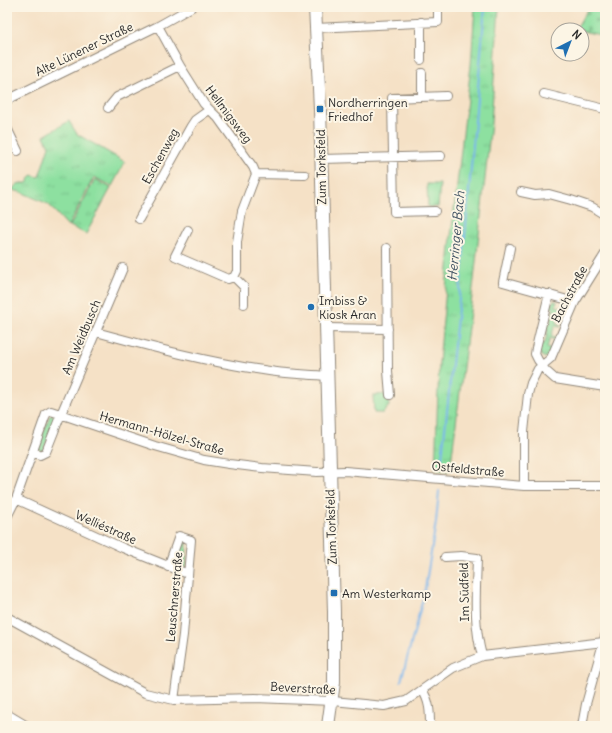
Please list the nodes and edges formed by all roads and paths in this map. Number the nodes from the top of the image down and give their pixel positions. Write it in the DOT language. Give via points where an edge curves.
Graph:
graph roads {
  1 [pos="192,7"];
  2 [pos="315,7"];
  3 [pos="438,7"];
  4 [pos="421,22"];
  5 [pos="158,26"];
  6 [pos="316,28"];
  7 [pos="421,60"];
  8 [pos="180,66"];
  9 [pos="422,73"];
  10 [pos="544,94"];
  11 [pos="446,96"];
  12 [pos="422,97"];
  13 [pos="7,100"];
  14 [pos="108,108"];
  15 [pos="605,109"];
  16 [pos="209,110"];
  17 [pos="7,128"];
  18 [pos="18,151"];
  19 [pos="441,156"];
  20 [pos="392,157"];
  21 [pos="321,159"];
  22 [pos="256,174"];
  23 [pos="305,174"];
  24 [pos="521,192"];
  25 [pos="435,211"];
  26 [pos="605,215"];
  27 [pos="139,219"];
  28 [pos="188,230"];
  29 [pos="387,248"];
  30 [pos="510,248"];
  31 [pos="605,254"];
  32 [pos="123,268"];
  33 [pos="234,277"];
  34 [pos="549,294"];
  35 [pos="575,302"];
  36 [pos="244,304"];
  37 [pos="326,328"];
  38 [pos="388,329"];
  39 [pos="96,332"];
  40 [pos="542,366"];
  41 [pos="327,376"];
  42 [pos="605,387"];
  43 [pos="390,395"];
  44 [pos="60,414"];
  45 [pos="33,452"];
  46 [pos="329,472"];
  47 [pos="524,486"];
  48 [pos="605,486"];
  49 [pos="16,499"];
  50 [pos="7,518"];
  51 [pos="445,557"];
  52 [pos="168,567"];
  53 [pos="188,574"];
  54 [pos="7,617"];
  55 [pos="604,639"];
  56 [pos="482,656"];
  57 [pos="422,690"];
  58 [pos="174,700"];
  59 [pos="333,701"];
  60 [pos="7,714"];
  61 [pos="27,726"];
  62 [pos="328,726"];
  63 [pos="430,726"];
  64 [pos="582,726"];
  1 -- 5 [label="street, Alte Lünener Straße"];
  2 -- 6 [label="main road, Zum Torksfeld"];
  3 -- 4 [label="street" via="438,22"];
  4 -- 6 [label="street"];
  4 -- 7 [label="street"];
  5 -- 8 [label="street, Hellmigsweg"];
  5 -- 13 [label="street, Alte Lünener Straße"];
  6 -- 21 [label="main road, Zum Torksfeld"];
  8 -- 14 [label="street" via="117,97"];
  8 -- 16 [label="street, Hellmigsweg"];
  9 -- 12 [label="street"];
  10 -- 15 [label="street"];
  11 -- 12 [label="street"];
  12 -- 20 [label="street" via="392,98"];
  16 -- 22 [label="street, Hellmigsweg" via="227,130"];
  16 -- 27 [label="street, Eschenweg" via="191,126"];
  17 -- 18 [label="street"];
  19 -- 20 [label="street"];
  20 -- 21 [label="street"];
  20 -- 25 [label="street" via="394,212"];
  21 -- 37 [label="main road, Zum Torksfeld"];
  22 -- 23 [label="street"];
  22 -- 33 [label="street" via="242,211 237,242 237,271"];
  24 -- 26 [label="street" via="549,194 571,200 592,207"];
  28 -- 33 [label="street" via="175,256 228,279"];
  29 -- 38 [label="street"];
  30 -- 34 [label="street" via="503,282"];
  31 -- 35 [label="street, Bachstraße"];
  32 -- 39 [label="street, Am Weidbusch"];
  33 -- 36 [label="street" via="244,287"];
  34 -- 35 [label="street"];
  34 -- 40 [label="street, Bachstraße" via="536,348"];
  35 -- 40 [label="street, Bachstraße" via="554,352"];
  37 -- 38 [label="street"];
  37 -- 41 [label="main road, Zum Torksfeld"];
  38 -- 43 [label="street"];
  39 -- 41 [label="street" via="233,366"];
  39 -- 44 [label="street, Am Weidbusch"];
  40 -- 42 [label="street" via="555,378"];
  40 -- 47 [label="street, Bachstraße" via="535,374 528,394 524,432"];
  41 -- 46 [label="main road, Zum Torksfeld"];
  44 -- 45 [label="street, Am Weidbusch" via="46,452"];
  44 -- 45 [label="street" via="51,411 46,414"];
  44 -- 46 [label="street, Hermann-Hölzel-Straße" via="204,460 262,468"];
  45 -- 49 [label="street"];
  46 -- 47 [label="street, Ostfeldstraße" via="345,471"];
  46 -- 59 [label="main road, Zum Torksfeld" via="334,612"];
  47 -- 48 [label="street, Ostfeldstraße"];
  49 -- 50 [label="street"];
  49 -- 52 [label="street, Welliéstraße"];
  51 -- 56 [label="street, Im Südfeld" via="477,558 475,616"];
  52 -- 53 [label="street, Welliéstraße"];
  52 -- 53 [label="street, Leuschnerstraße" via="179,536 191,540"];
  53 -- 58 [label="street, Leuschnerstraße"];
  54 -- 58 [label="street, Beverstraße" via="145,693"];
  55 -- 56 [label="street, Beverstraße"];
  55 -- 64 [label="street"];
  56 -- 57 [label="street, Beverstraße" via="453,668"];
  57 -- 59 [label="street, Beverstraße" via="406,701 384,706"];
  57 -- 63 [label="street" via="430,707"];
  58 -- 59 [label="street, Beverstraße" via="255,698"];
  59 -- 62 [label="main road, Zum Torksfeld"];
  60 -- 61 [label="street"];
}
